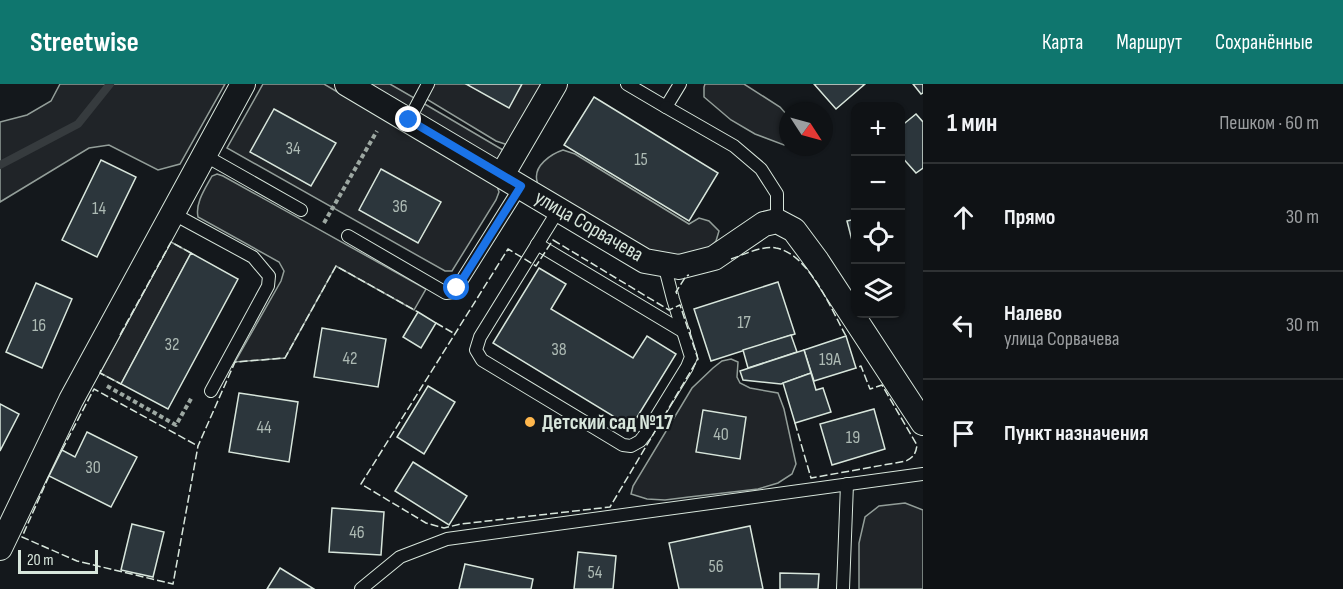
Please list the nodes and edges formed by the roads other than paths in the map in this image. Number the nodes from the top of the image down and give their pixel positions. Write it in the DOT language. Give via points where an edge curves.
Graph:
graph roads {
  1 [pos="243,84"];
  2 [pos="347,84"];
  3 [pos="428,84"];
  4 [pos="555,84"];
  5 [pos="627,84"];
  6 [pos="680,84"];
  7 [pos="666,107"];
  8 [pos="409,120"];
  9 [pos="204,155"];
  10 [pos="511,181"];
  11 [pos="559,209"];
  12 [pos="301,210"];
  13 [pos="172,213"];
  14 [pos="777,221"];
  15 [pos="348,236"];
  16 [pos="537,244"];
  17 [pos="664,264"];
  18 [pos="684,332"];
  19 [pos="211,391"];
  20 [pos="923,423"];
  21 [pos="923,474"];
  22 [pos="847,484"];
  23 [pos="0,548"];
  24 [pos="361,589"];
  25 [pos="843,589"];
  1 -- 9 [label="street"];
  2 -- 8 [label="street, улица Сорвачева"];
  3 -- 8 [label="lane"];
  4 -- 10 [label="street"];
  5 -- 7 [label="lane"];
  6 -- 7 [label="lane"];
  7 -- 14 [label="lane" via="734,146 761,169 777,194"];
  8 -- 10 [label="street, улица Сорвачева"];
  9 -- 12 [label="lane"];
  9 -- 13 [label="street"];
  10 -- 11 [label="street, улица Сорвачева"];
  10 -- 15 [label="lane" via="453,292 446,293"];
  11 -- 16 [label="lane"];
  11 -- 17 [label="street, улица Сорвачева" via="645,261"];
  13 -- 19 [label="lane" via="253,257 269,276 268,286"];
  13 -- 23 [label="street" via="71,400"];
  14 -- 17 [label="street, улица Сорвачева" via="764,225 714,258 679,267"];
  14 -- 20 [label="street" via="794,230 817,261"];
  16 -- 18 [label="lane"];
  16 -- 18 [label="lane" via="480,337 476,350 482,360 623,445 632,446 640,441 687,367 691,357"];
  17 -- 18 [label="lane"];
  21 -- 22 [label="lane"];
  22 -- 24 [label="lane" via="447,539 400,557"];
  22 -- 25 [label="lane"];
}
